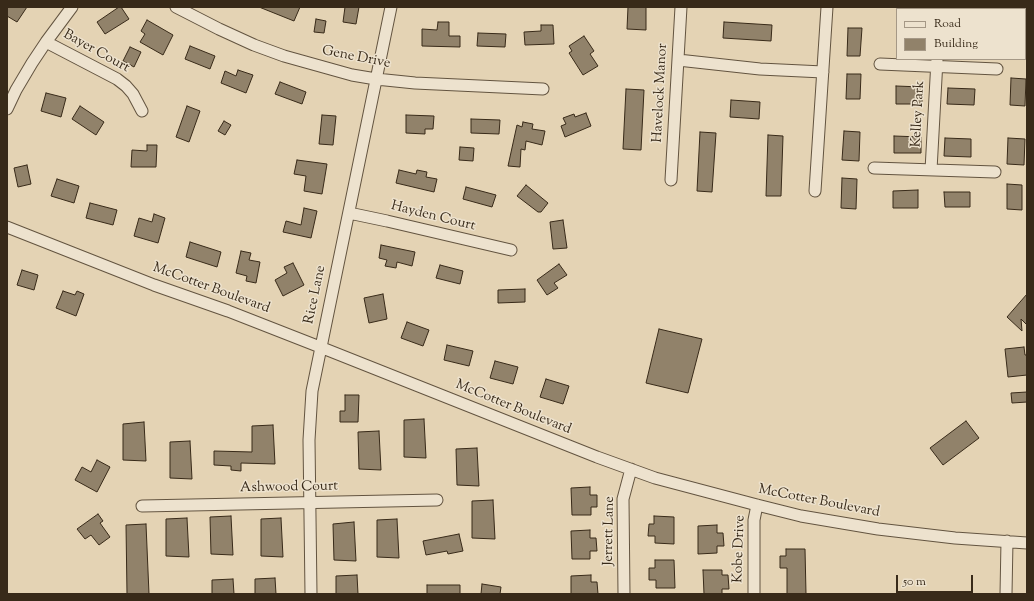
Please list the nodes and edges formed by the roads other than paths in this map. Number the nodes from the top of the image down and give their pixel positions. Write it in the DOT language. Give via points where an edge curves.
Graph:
graph roads {
  1 [pos="72,7"];
  2 [pos="176,7"];
  3 [pos="391,7"];
  4 [pos="682,7"];
  5 [pos="827,7"];
  6 [pos="46,42"];
  7 [pos="678,60"];
  8 [pos="937,63"];
  9 [pos="880,64"];
  10 [pos="996,69"];
  11 [pos="823,72"];
  12 [pos="376,79"];
  13 [pos="543,89"];
  14 [pos="7,110"];
  15 [pos="142,111"];
  16 [pos="874,168"];
  17 [pos="931,170"];
  18 [pos="995,172"];
  19 [pos="671,180"];
  20 [pos="815,191"];
  21 [pos="349,213"];
  22 [pos="7,227"];
  23 [pos="511,250"];
  24 [pos="320,347"];
  25 [pos="631,469"];
  26 [pos="437,500"];
  27 [pos="309,502"];
  28 [pos="757,505"];
  29 [pos="142,506"];
  30 [pos="1007,541"];
  31 [pos="1027,543"];
  32 [pos="311,594"];
  33 [pos="624,594"];
  34 [pos="754,594"];
  35 [pos="1006,594"];
  1 -- 6 [label="street"];
  2 -- 12 [label="street, Gene Drive" via="270,51 352,75"];
  3 -- 12 [label="street, Rice Lane"];
  4 -- 7 [label="street, Havelock Manor"];
  5 -- 11 [label="street"];
  6 -- 14 [label="street" via="20,83"];
  6 -- 15 [label="street, Bayer Court" via="117,79 133,94"];
  7 -- 11 [label="street" via="760,69"];
  7 -- 19 [label="street, Havelock Manor"];
  8 -- 9 [label="street"];
  8 -- 10 [label="street"];
  8 -- 17 [label="street, Kelley Park"];
  11 -- 20 [label="street"];
  12 -- 13 [label="street, Gene Drive"];
  12 -- 21 [label="street, Rice Lane"];
  16 -- 17 [label="street"];
  17 -- 18 [label="street"];
  21 -- 23 [label="street, Hayden Court"];
  21 -- 24 [label="street, Rice Lane"];
  22 -- 24 [label="street, McCotter Boulevard"];
  24 -- 25 [label="street, McCotter Boulevard" via="513,425"];
  24 -- 27 [label="street, Rice Lane" via="310,404"];
  25 -- 28 [label="street, McCotter Boulevard" via="655,478"];
  25 -- 33 [label="street, Jerrett Lane" via="623,499"];
  26 -- 27 [label="street, Ashwood Court"];
  27 -- 29 [label="street, Ashwood Court"];
  27 -- 32 [label="street, Rice Lane"];
  28 -- 30 [label="street, McCotter Boulevard" via="801,516 878,529"];
  28 -- 34 [label="street, Kobe Drive" via="754,520"];
  30 -- 31 [label="street, McCotter Boulevard"];
  30 -- 35 [label="street"];
}
